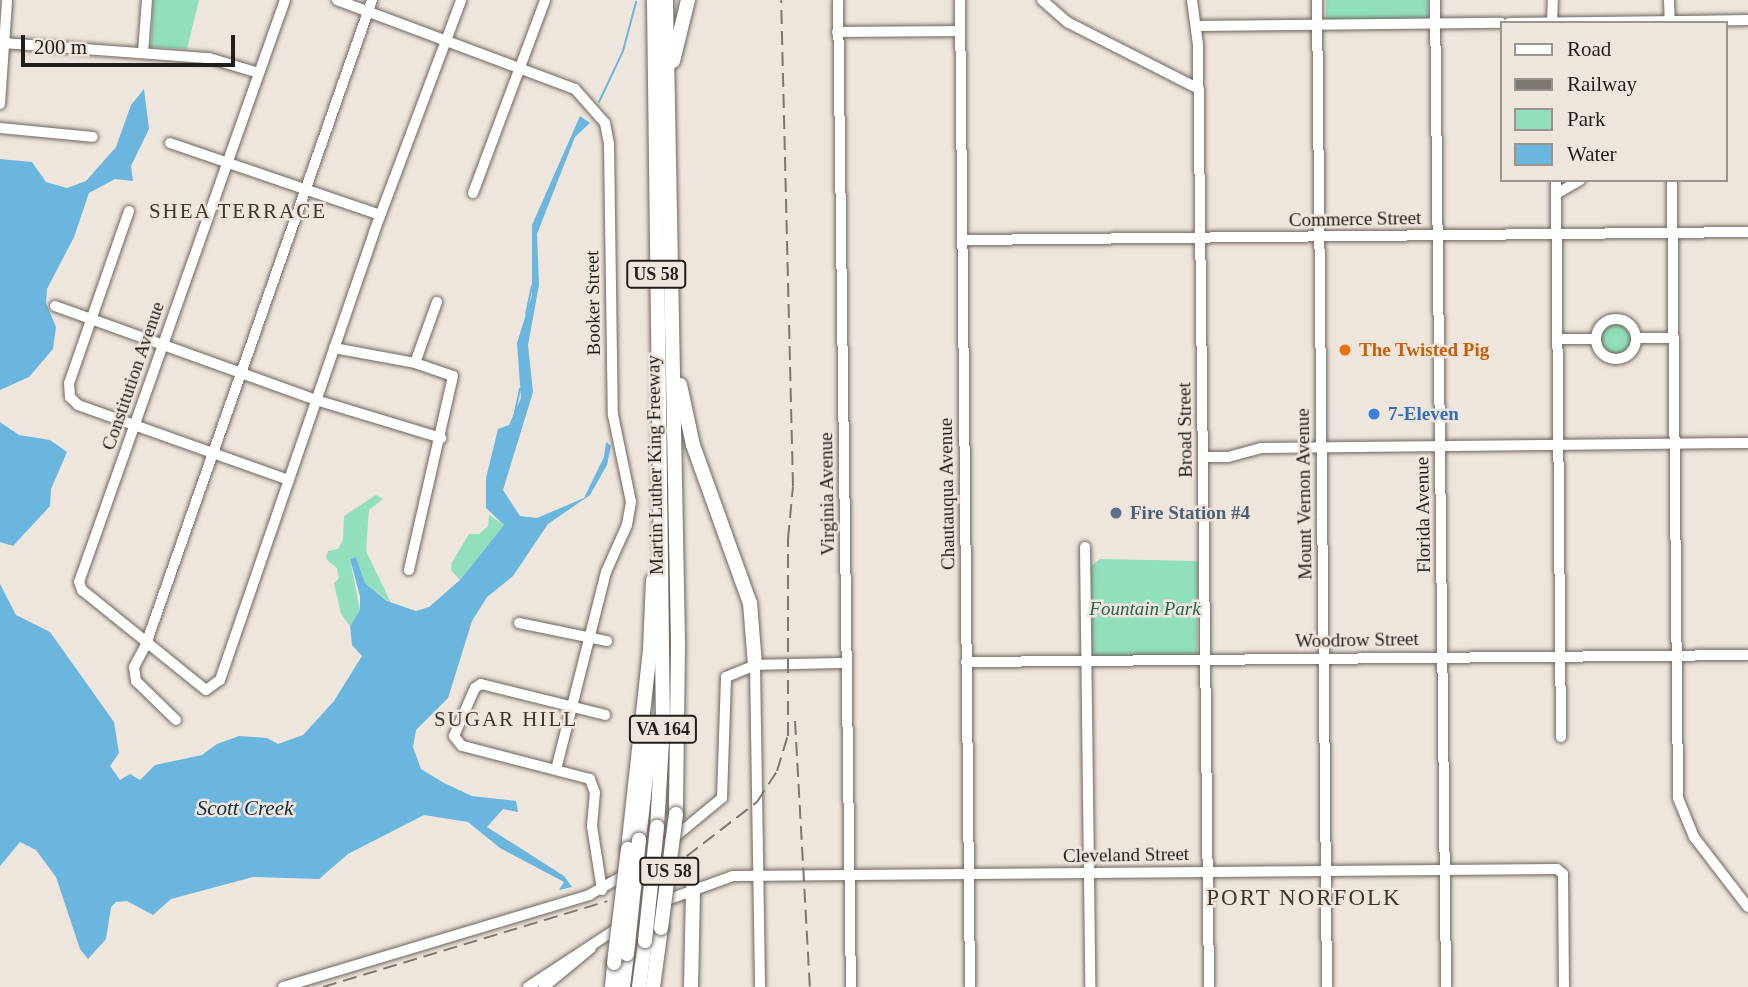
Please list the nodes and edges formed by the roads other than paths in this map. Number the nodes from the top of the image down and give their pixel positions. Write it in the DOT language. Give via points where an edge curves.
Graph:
graph roads {
  1 [pos="7,0"];
  2 [pos="147,0"];
  3 [pos="285,0"];
  4 [pos="337,0"];
  5 [pos="372,0"];
  6 [pos="461,0"];
  7 [pos="545,0"];
  8 [pos="652,0"];
  9 [pos="666,0"];
  10 [pos="688,0"];
  11 [pos="838,0"];
  12 [pos="960,0"];
  13 [pos="1042,0"];
  14 [pos="1192,0"];
  15 [pos="1317,0"];
  16 [pos="1435,0"];
  17 [pos="1553,0"];
  18 [pos="1669,0"];
  19 [pos="368,11"];
  20 [pos="1748,20"];
  21 [pos="1552,21"];
  22 [pos="1670,21"];
  23 [pos="1709,21"];
  24 [pos="1500,23"];
  25 [pos="1435,24"];
  26 [pos="1317,25"];
  27 [pos="1197,26"];
  28 [pos="960,31"];
  29 [pos="837,32"];
  30 [pos="446,39"];
  31 [pos="4,43"];
  32 [pos="143,53"];
  33 [pos="520,66"];
  34 [pos="259,73"];
  35 [pos="1199,89"];
  36 [pos="0,104"];
  37 [pos="668,104"];
  38 [pos="0,128"];
  39 [pos="93,137"];
  40 [pos="170,144"];
  41 [pos="227,162"];
  42 [pos="1556,182"];
  43 [pos="1577,182"];
  44 [pos="1672,182"];
  45 [pos="306,189"];
  46 [pos="473,193"];
  47 [pos="1556,194"];
  48 [pos="129,211"];
  49 [pos="380,215"];
  50 [pos="1673,232"];
  51 [pos="1748,232"];
  52 [pos="1556,234"];
  53 [pos="1437,236"];
  54 [pos="1319,237"];
  55 [pos="1200,238"];
  56 [pos="962,240"];
  57 [pos="437,302"];
  58 [pos="55,306"];
  59 [pos="91,319"];
  60 [pos="672,338"];
  61 [pos="1638,338"];
  62 [pos="1674,338"];
  63 [pos="1558,339"];
  64 [pos="1595,339"];
  65 [pos="162,345"];
  66 [pos="334,348"];
  67 [pos="415,363"];
  68 [pos="240,373"];
  69 [pos="316,400"];
  70 [pos="134,425"];
  71 [pos="441,438"];
  72 [pos="1748,443"];
  73 [pos="1675,444"];
  74 [pos="1558,445"];
  75 [pos="1440,446"];
  76 [pos="1321,447"];
  77 [pos="212,452"];
  78 [pos="1203,457"];
  79 [pos="289,480"];
  80 [pos="658,534"];
  81 [pos="1085,547"];
  82 [pos="409,570"];
  83 [pos="519,623"];
  84 [pos="662,630"];
  85 [pos="589,640"];
  86 [pos="607,640"];
  87 [pos="146,644"];
  88 [pos="1677,655"];
  89 [pos="1748,655"];
  90 [pos="1560,656"];
  91 [pos="1442,657"];
  92 [pos="1324,659"];
  93 [pos="1205,660"];
  94 [pos="1087,661"];
  95 [pos="966,662"];
  96 [pos="846,663"];
  97 [pos="755,665"];
  98 [pos="572,707"];
  99 [pos="605,715"];
  100 [pos="176,720"];
  101 [pos="1561,737"];
  102 [pos="556,770"];
  103 [pos="633,845"];
  104 [pos="1443,870"];
  105 [pos="1325,871"];
  106 [pos="1208,872"];
  107 [pos="1089,873"];
  108 [pos="969,874"];
  109 [pos="758,875"];
  110 [pos="850,875"];
  111 [pos="693,888"];
  112 [pos="602,890"];
  113 [pos="1748,907"];
  114 [pos="662,929"];
  115 [pos="590,948"];
  116 [pos="621,958"];
  117 [pos="283,987"];
  118 [pos="528,987"];
  119 [pos="544,987"];
  120 [pos="612,987"];
  121 [pos="623,987"];
  122 [pos="639,987"];
  123 [pos="653,987"];
  124 [pos="661,987"];
  125 [pos="691,987"];
  126 [pos="760,987"];
  127 [pos="851,987"];
  128 [pos="970,987"];
  129 [pos="1090,987"];
  130 [pos="1209,987"];
  131 [pos="1327,987"];
  132 [pos="1446,987"];
  133 [pos="1564,987"];
  1 -- 31 [label="street"];
  2 -- 32 [label="street"];
  3 -- 34 [label="street, Constitution Avenue"];
  4 -- 19 [label="street, Booker Street"];
  5 -- 19 [label="street"];
  6 -- 30 [label="street"];
  7 -- 33 [label="street"];
  8 -- 80 [label="highway, Martin Luther King Freeway / US 58"];
  9 -- 37 [label="highway, Martin Luther King Freeway"];
  10 -- 37 [label="highway, US 58"];
  11 -- 29 [label="street, Virginia Avenue"];
  12 -- 28 [label="street, Chautauqua Avenue"];
  13 -- 35 [label="street" via="1067,22"];
  14 -- 27 [label="street, Broad Street"];
  15 -- 26 [label="street, Mount Vernon Avenue"];
  16 -- 25 [label="street, Florida Avenue"];
  17 -- 21 [label="street"];
  18 -- 22 [label="street"];
  19 -- 30 [label="street, Booker Street"];
  19 -- 45 [label="street"];
  20 -- 23 [label="street"];
  24 -- 25 [label="street"];
  25 -- 26 [label="street"];
  25 -- 53 [label="street, Florida Avenue"];
  26 -- 27 [label="street"];
  26 -- 54 [label="street, Mount Vernon Avenue"];
  27 -- 35 [label="street, Broad Street"];
  28 -- 29 [label="street"];
  28 -- 56 [label="street, Chautauqua Avenue"];
  29 -- 96 [label="street, Virginia Avenue"];
  30 -- 33 [label="street, Booker Street"];
  30 -- 49 [label="street"];
  31 -- 32 [label="street"];
  31 -- 36 [label="street"];
  32 -- 34 [label="street" via="221,60"];
  33 -- 46 [label="street"];
  33 -- 85 [label="street, Booker Street" via="582,93 605,123 609,144 611,388 631,502"];
  34 -- 41 [label="street, Constitution Avenue"];
  35 -- 55 [label="street, Broad Street"];
  37 -- 60 [label="highway, Martin Luther King Freeway / US 58"];
  38 -- 39 [label="street"];
  40 -- 41 [label="street"];
  41 -- 45 [label="street"];
  41 -- 65 [label="street, Constitution Avenue"];
  42 -- 47 [label="street"];
  43 -- 47 [label="street"];
  44 -- 50 [label="street"];
  45 -- 49 [label="street"];
  45 -- 68 [label="street"];
  47 -- 52 [label="street"];
  48 -- 59 [label="street"];
  49 -- 66 [label="street"];
  50 -- 51 [label="street, Commerce Street"];
  50 -- 52 [label="street, Commerce Street"];
  50 -- 62 [label="street"];
  52 -- 53 [label="street, Commerce Street"];
  52 -- 63 [label="street"];
  53 -- 54 [label="street, Commerce Street"];
  53 -- 75 [label="street, Florida Avenue"];
  54 -- 55 [label="street, Commerce Street"];
  54 -- 76 [label="street, Mount Vernon Avenue"];
  55 -- 56 [label="street, Commerce Street"];
  55 -- 78 [label="street, Broad Street"];
  56 -- 95 [label="street, Chautauqua Avenue"];
  57 -- 67 [label="street"];
  58 -- 59 [label="street"];
  59 -- 65 [label="street"];
  59 -- 70 [label="street" via="68,389 78,405"];
  60 -- 97 [label="highway" via="693,444 750,603"];
  60 -- 114 [label="highway, Martin Luther King Freeway / US 58, bridge" via="676,814"];
  61 -- 62 [label="street"];
  61 -- 64 [label="street" via="1631,325 1616,320 1601,326"];
  61 -- 64 [label="street" via="1632,352 1617,357 1601,352"];
  62 -- 73 [label="street"];
  63 -- 64 [label="street"];
  63 -- 74 [label="street"];
  65 -- 68 [label="street"];
  65 -- 70 [label="street, Constitution Avenue"];
  66 -- 67 [label="street"];
  66 -- 69 [label="street"];
  67 -- 71 [label="street" via="453,376"];
  68 -- 69 [label="street"];
  68 -- 77 [label="street"];
  69 -- 71 [label="street"];
  69 -- 79 [label="street"];
  70 -- 77 [label="street"];
  70 -- 87 [label="street, Constitution Avenue" via="80,586"];
  71 -- 82 [label="street"];
  72 -- 73 [label="street"];
  73 -- 74 [label="street"];
  73 -- 88 [label="street"];
  74 -- 75 [label="street"];
  74 -- 90 [label="street"];
  75 -- 76 [label="street"];
  75 -- 91 [label="street, Florida Avenue"];
  76 -- 78 [label="street" via="1261,448 1228,457"];
  76 -- 92 [label="street, Mount Vernon Avenue"];
  77 -- 79 [label="street"];
  77 -- 87 [label="street"];
  78 -- 93 [label="street, Broad Street"];
  79 -- 87 [label="street, Constitution Avenue" via="222,674 213,687 201,689"];
  80 -- 84 [label="highway, Martin Luther King Freeway / US 58"];
  80 -- 103 [label="highway"];
  81 -- 94 [label="street"];
  83 -- 85 [label="street"];
  84 -- 103 [label="highway, US 58"];
  84 -- 122 [label="highway, VA 164, bridge" via="662,760"];
  85 -- 86 [label="street"];
  85 -- 98 [label="street, Booker Street"];
  87 -- 100 [label="street" via="133,677"];
  88 -- 89 [label="street, Woodrow Street"];
  88 -- 90 [label="street, Woodrow Street"];
  88 -- 113 [label="street" via="1680,806 1694,838"];
  90 -- 91 [label="street, Woodrow Street"];
  90 -- 101 [label="street"];
  91 -- 92 [label="street, Woodrow Street"];
  91 -- 104 [label="street, Florida Avenue"];
  92 -- 93 [label="street, Woodrow Street"];
  92 -- 105 [label="street, Mount Vernon Avenue"];
  93 -- 94 [label="street, Woodrow Street"];
  93 -- 106 [label="street, Broad Street"];
  94 -- 95 [label="street, Woodrow Street"];
  94 -- 107 [label="street"];
  95 -- 108 [label="street, Chautauqua Avenue"];
  96 -- 97 [label="street"];
  96 -- 110 [label="street, Virginia Avenue"];
  97 -- 109 [label="street"];
  97 -- 112 [label="street" via="732,672 722,684 722,798"];
  98 -- 99 [label="street"];
  98 -- 102 [label="street, Booker Street"];
  98 -- 102 [label="street" via="478,685 463,710 455,740"];
  102 -- 112 [label="street" via="594,784 592,826"];
  103 -- 116 [label="highway, US 58, bridge"];
  104 -- 105 [label="street, Cleveland Street"];
  104 -- 132 [label="street, Florida Avenue"];
  104 -- 133 [label="street, Cleveland Street" via="1560,870"];
  105 -- 106 [label="street, Cleveland Street"];
  105 -- 131 [label="street, Mount Vernon Avenue"];
  106 -- 107 [label="street, Cleveland Street"];
  106 -- 130 [label="street, Broad Street"];
  107 -- 108 [label="street, Cleveland Street"];
  107 -- 129 [label="street"];
  108 -- 110 [label="street, Cleveland Street"];
  108 -- 128 [label="street, Chautauqua Avenue"];
  109 -- 110 [label="street, Cleveland Street"];
  109 -- 111 [label="street, Cleveland Street"];
  109 -- 126 [label="street"];
  110 -- 127 [label="street, Virginia Avenue"];
  111 -- 115 [label="street, Cleveland Street" via="653,905"];
  111 -- 125 [label="highway"];
  112 -- 117 [label="street"];
  114 -- 123 [label="highway, US 58"];
  114 -- 124 [label="highway"];
  115 -- 118 [label="street" via="576,952"];
  115 -- 119 [label="street"];
  116 -- 120 [label="highway"];
  116 -- 121 [label="highway, US 58"];
}
